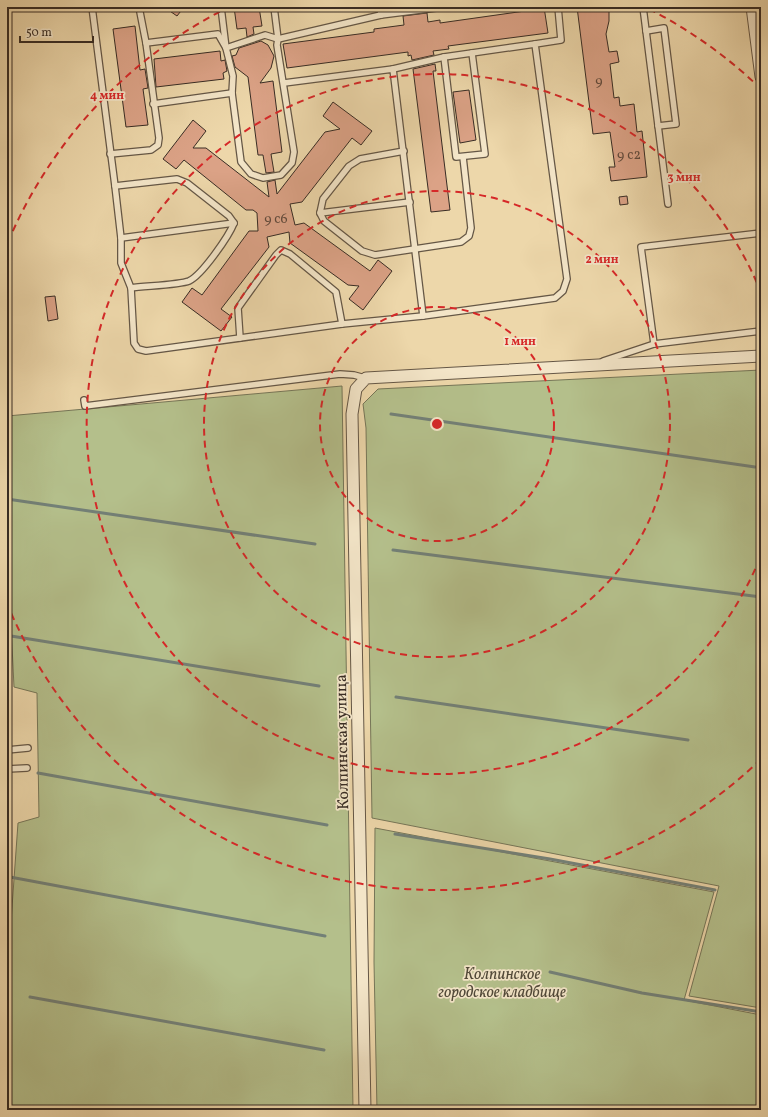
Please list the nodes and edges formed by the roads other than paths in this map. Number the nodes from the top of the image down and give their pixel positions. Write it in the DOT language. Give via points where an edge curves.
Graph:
graph roads {
  1 [pos="92,7"];
  2 [pos="140,7"];
  3 [pos="221,7"];
  4 [pos="274,7"];
  5 [pos="380,7"];
  6 [pos="442,7"];
  7 [pos="558,7"];
  8 [pos="643,7"];
  9 [pos="752,7"];
  10 [pos="381,15"];
  11 [pos="646,31"];
  12 [pos="278,39"];
  13 [pos="146,43"];
  14 [pos="535,44"];
  15 [pos="226,48"];
  16 [pos="472,53"];
  17 [pos="444,57"];
  18 [pos="393,69"];
  19 [pos="761,77"];
  20 [pos="284,83"];
  21 [pos="232,92"];
  22 [pos="154,104"];
  23 [pos="658,126"];
  24 [pos="404,151"];
  25 [pos="110,154"];
  26 [pos="463,157"];
  27 [pos="115,186"];
  28 [pos="410,202"];
  29 [pos="668,204"];
  30 [pos="320,212"];
  31 [pos="234,223"];
  32 [pos="761,233"];
  33 [pos="121,238"];
  34 [pos="416,250"];
  35 [pos="131,288"];
  36 [pos="423,316"];
  37 [pos="342,324"];
  38 [pos="761,331"];
  39 [pos="240,338"];
  40 [pos="654,344"];
  41 [pos="761,356"];
  42 [pos="594,364"];
  43 [pos="366,378"];
  44 [pos="84,400"];
  45 [pos="28,748"];
  46 [pos="7,750"];
  47 [pos="27,768"];
  48 [pos="7,769"];
  49 [pos="365,1110"];
  1 -- 25 [label="lane"];
  2 -- 13 [label="lane"];
  3 -- 15 [label="lane"];
  4 -- 12 [label="lane"];
  5 -- 10 [label="lane"];
  6 -- 10 [label="lane"];
  7 -- 14 [label="lane" via="561,40"];
  8 -- 11 [label="lane"];
  9 -- 19 [label="street"];
  10 -- 12 [label="lane"];
  11 -- 23 [label="lane"];
  11 -- 23 [label="lane" via="664,28 676,124"];
  12 -- 15 [label="lane" via="265,35"];
  12 -- 20 [label="lane"];
  13 -- 15 [label="lane" via="218,34"];
  13 -- 22 [label="lane"];
  14 -- 16 [label="lane"];
  14 -- 36 [label="lane" via="567,279 563,291 555,298"];
  15 -- 21 [label="lane" via="233,76"];
  16 -- 17 [label="lane"];
  16 -- 26 [label="lane" via="485,154"];
  17 -- 18 [label="lane"];
  17 -- 26 [label="lane" via="456,157"];
  18 -- 20 [label="lane"];
  18 -- 24 [label="lane"];
  20 -- 21 [label="lane" via="294,152 292,163 281,175 263,178 251,174 242,162"];
  21 -- 22 [label="lane"];
  22 -- 25 [label="lane" via="158,145 151,150"];
  23 -- 29 [label="lane"];
  24 -- 28 [label="lane"];
  24 -- 30 [label="lane" via="360,159 349,166 323,200"];
  25 -- 27 [label="lane"];
  26 -- 34 [label="lane" via="471,228 469,236 461,242"];
  27 -- 31 [label="lane" via="177,179 193,188 229,216"];
  27 -- 33 [label="lane"];
  28 -- 30 [label="lane"];
  28 -- 34 [label="lane"];
  30 -- 34 [label="lane" via="324,221 362,252 375,255"];
  31 -- 33 [label="lane"];
  31 -- 35 [label="lane" via="231,231 200,272 189,281"];
  32 -- 40 [label="lane" via="641,247"];
  33 -- 35 [label="lane" via="121,263"];
  34 -- 36 [label="lane"];
  35 -- 39 [label="lane" via="134,343 138,348 146,351"];
  36 -- 37 [label="lane"];
  37 -- 39 [label="lane"];
  37 -- 39 [label="lane" via="336,292 290,254 281,250 238,308"];
  38 -- 40 [label="lane"];
  40 -- 42 [label="lane"];
  41 -- 42 [label="street"];
  42 -- 43 [label="street"];
  43 -- 44 [label="lane" via="340,374 85,406"];
  43 -- 49 [label="street, Колпинская улица" via="356,389 352,414"];
  45 -- 46 [label="lane"];
  47 -- 48 [label="lane"];
}
